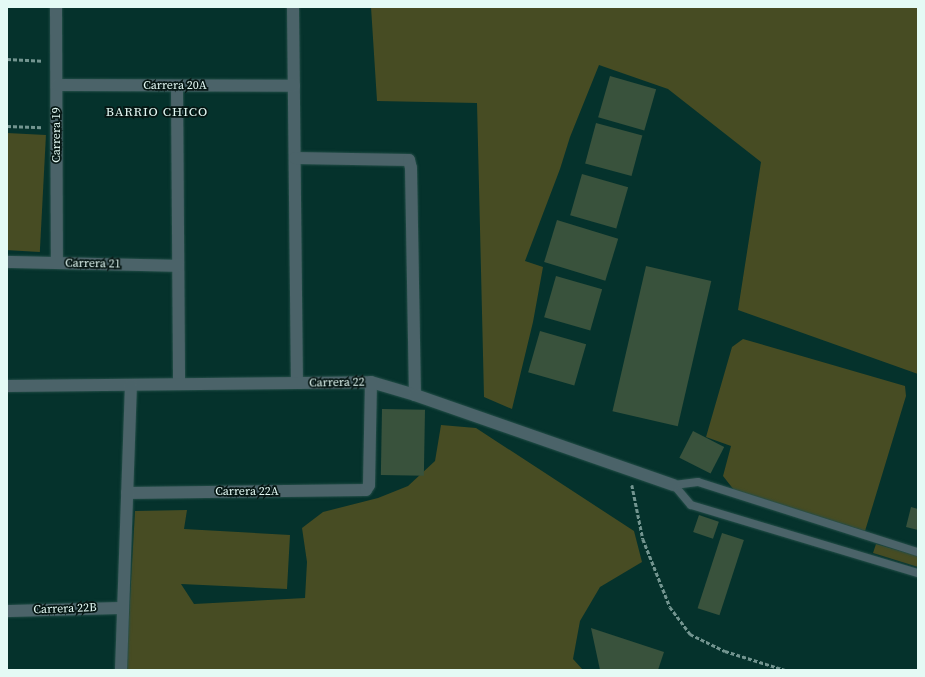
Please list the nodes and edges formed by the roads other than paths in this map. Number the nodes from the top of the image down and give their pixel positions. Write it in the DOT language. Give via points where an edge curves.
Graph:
graph roads {
  1 [pos="56,7"];
  2 [pos="293,7"];
  3 [pos="57,85"];
  4 [pos="177,86"];
  5 [pos="294,86"];
  6 [pos="294,158"];
  7 [pos="7,262"];
  8 [pos="57,263"];
  9 [pos="178,266"];
  10 [pos="371,382"];
  11 [pos="297,383"];
  12 [pos="179,384"];
  13 [pos="131,385"];
  14 [pos="7,386"];
  15 [pos="415,394"];
  16 [pos="674,485"];
  17 [pos="127,493"];
  18 [pos="918,552"];
  19 [pos="918,573"];
  20 [pos="123,608"];
  21 [pos="7,611"];
  22 [pos="121,670"];
  1 -- 3 [label="street, Carrera 19"];
  2 -- 5 [label="street"];
  3 -- 4 [label="street, Carrera 20A"];
  3 -- 8 [label="street, Carrera 19"];
  4 -- 5 [label="street, Carrera 20A"];
  4 -- 9 [label="street"];
  5 -- 6 [label="street"];
  6 -- 11 [label="street"];
  6 -- 15 [label="street" via="409,160"];
  7 -- 8 [label="street, Carrera 21"];
  8 -- 9 [label="street, Carrera 21"];
  9 -- 12 [label="street"];
  10 -- 11 [label="street, Carrera 22"];
  10 -- 15 [label="street, Carrera 22"];
  10 -- 17 [label="street, Carrera 22A" via="369,485 366,490"];
  11 -- 12 [label="street, Carrera 22"];
  12 -- 13 [label="street, Carrera 22"];
  13 -- 14 [label="street, Carrera 22"];
  13 -- 17 [label="street"];
  15 -- 16 [label="street, Carrera 22"];
  16 -- 18 [label="lane" via="698,482"];
  16 -- 19 [label="lane" via="691,505"];
  17 -- 20 [label="street"];
  20 -- 21 [label="street, Carrera 22B"];
  20 -- 22 [label="street"];
}
